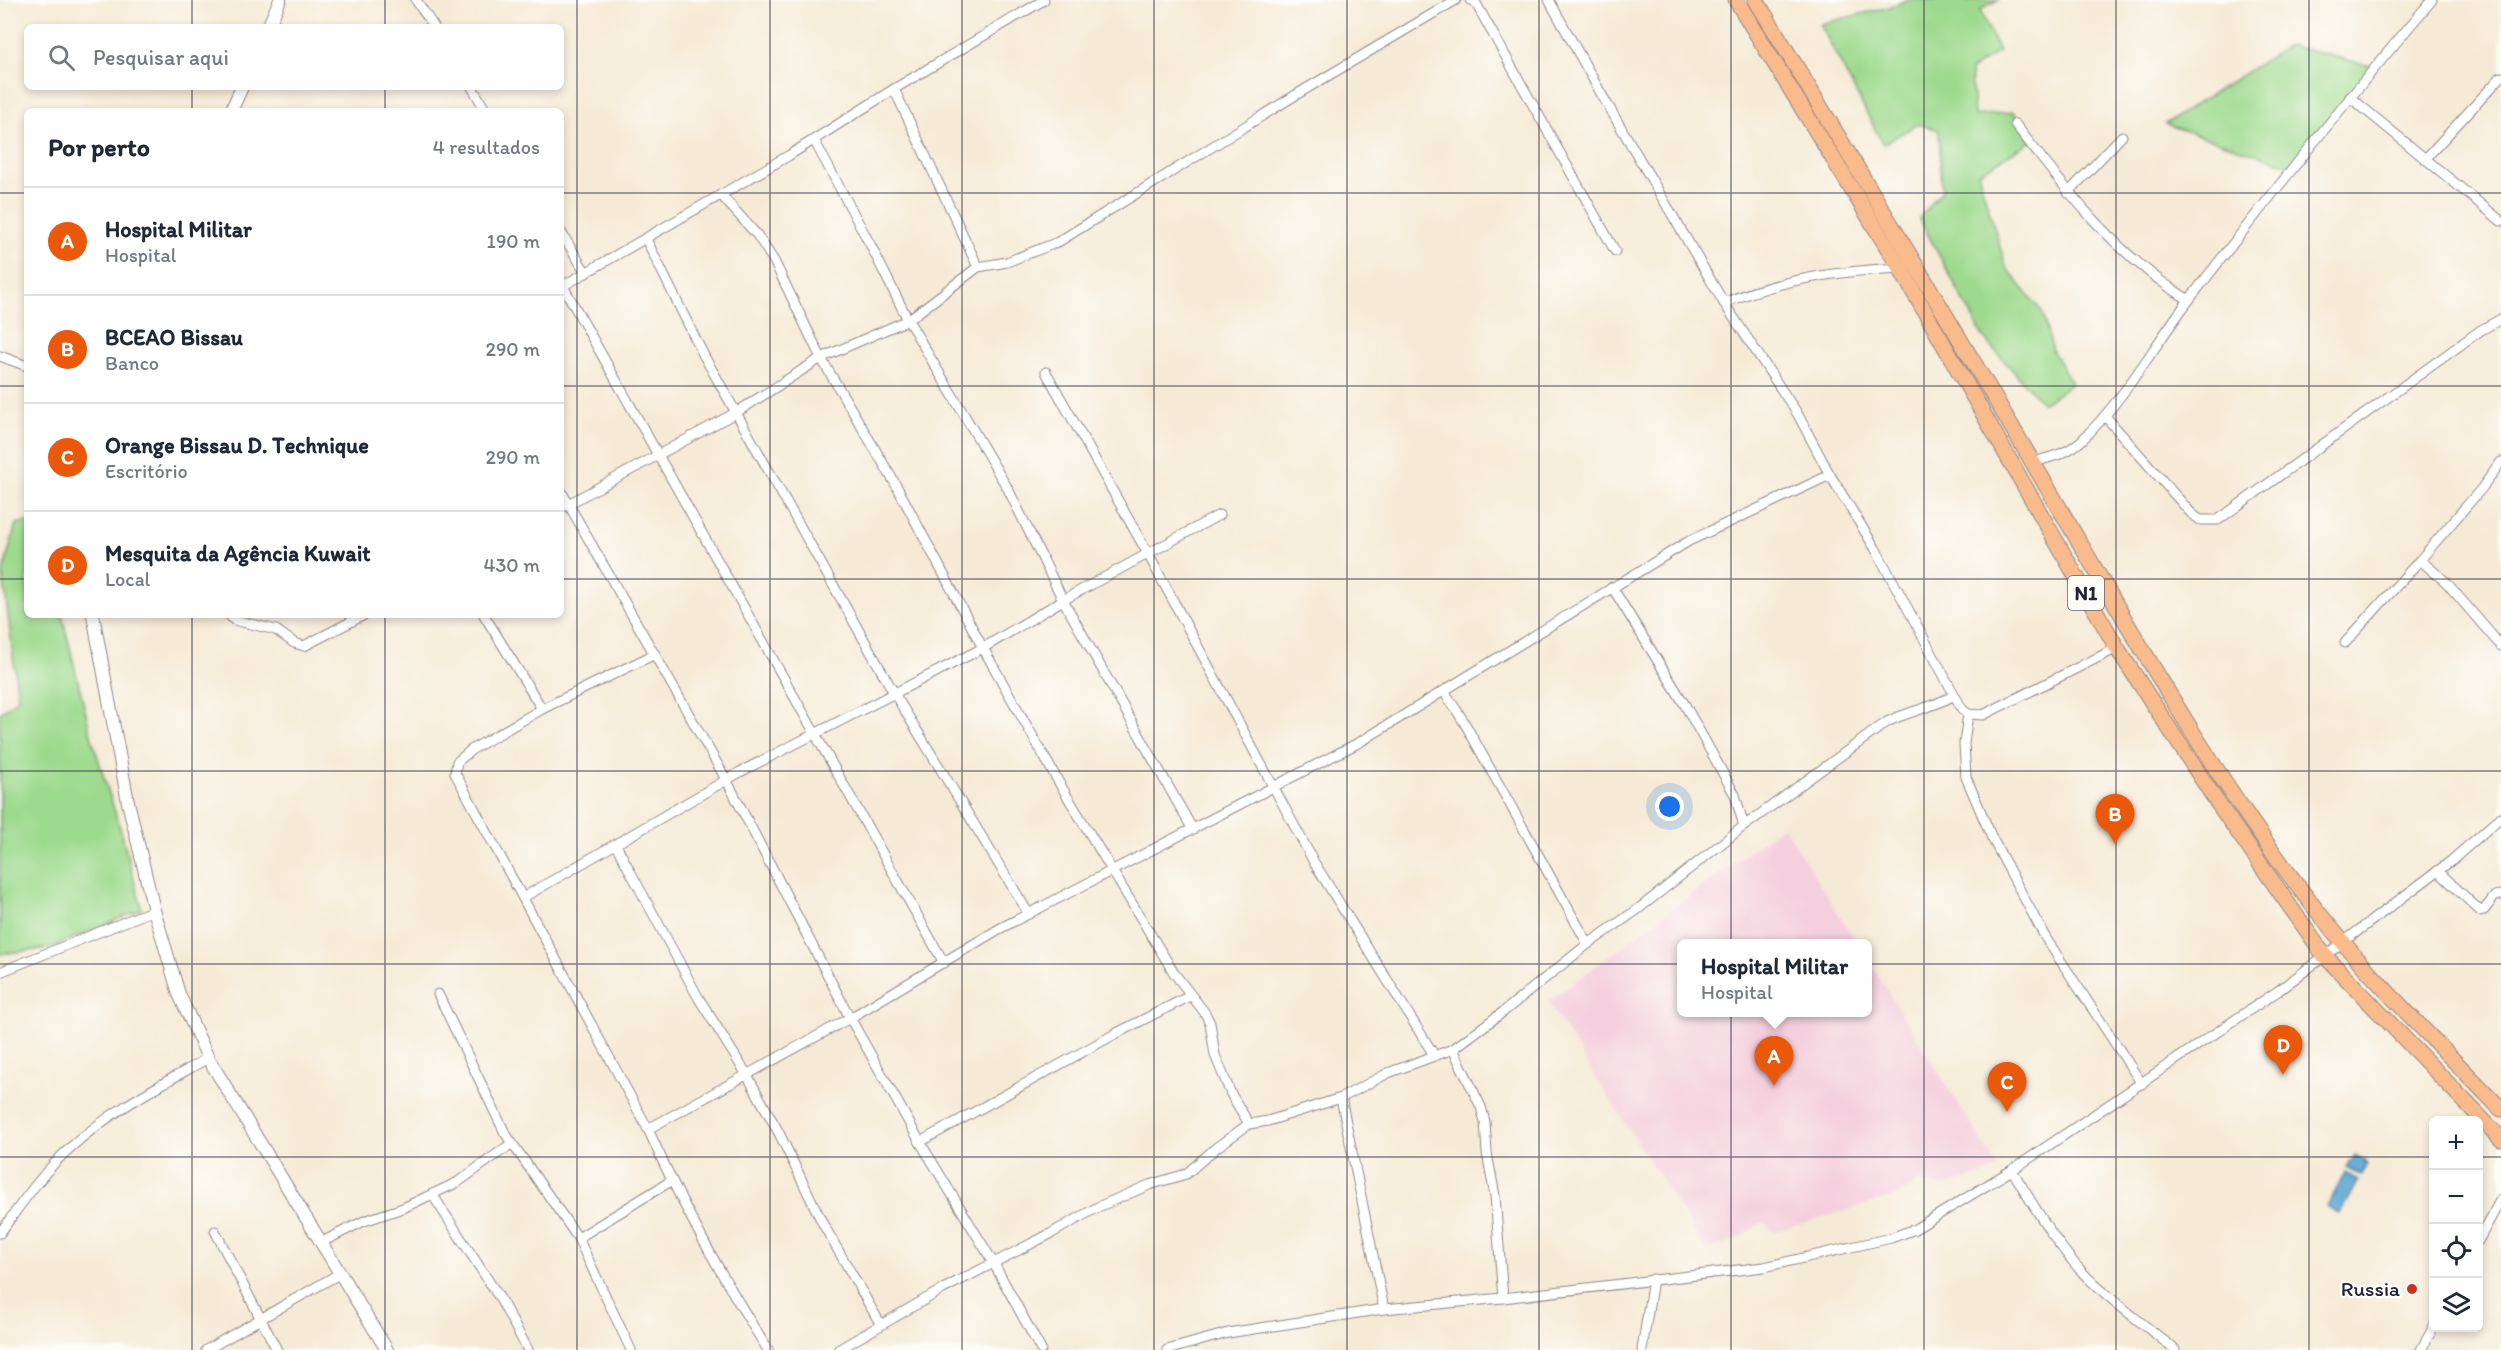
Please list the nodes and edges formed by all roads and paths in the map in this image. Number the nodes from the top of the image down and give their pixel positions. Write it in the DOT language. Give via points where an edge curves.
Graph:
graph roads {
  1 [pos="280,0"];
  2 [pos="416,0"];
  3 [pos="1044,0"];
  4 [pos="1456,0"];
  5 [pos="1470,0"];
  6 [pos="1549,0"];
  7 [pos="1736,0"];
  8 [pos="1756,0"];
  9 [pos="2432,0"];
  10 [pos="269,24"];
  11 [pos="432,24"];
  12 [pos="2501,77"];
  13 [pos="894,89"];
  14 [pos="241,90"];
  15 [pos="474,90"];
  16 [pos="2350,97"];
  17 [pos="232,108"];
  18 [pos="484,108"];
  19 [pos="2015,124"];
  20 [pos="2122,136"];
  21 [pos="814,140"];
  22 [pos="2426,158"];
  23 [pos="2068,193"];
  24 [pos="721,195"];
  25 [pos="2501,221"];
  26 [pos="564,237"];
  27 [pos="646,239"];
  28 [pos="1615,251"];
  29 [pos="978,267"];
  30 [pos="1900,268"];
  31 [pos="586,273"];
  32 [pos="564,285"];
  33 [pos="564,290"];
  34 [pos="2189,300"];
  35 [pos="1724,303"];
  36 [pos="2501,319"];
  37 [pos="908,320"];
  38 [pos="0,356"];
  39 [pos="821,358"];
  40 [pos="24,365"];
  41 [pos="1046,372"];
  42 [pos="737,412"];
  43 [pos="2105,416"];
  44 [pos="657,456"];
  45 [pos="2033,462"];
  46 [pos="2501,462"];
  47 [pos="1830,475"];
  48 [pos="564,506"];
  49 [pos="1219,515"];
  50 [pos="1148,554"];
  51 [pos="2421,560"];
  52 [pos="1612,587"];
  53 [pos="1063,600"];
  54 [pos="94,618"];
  55 [pos="232,618"];
  56 [pos="358,618"];
  57 [pos="486,618"];
  58 [pos="2345,643"];
  59 [pos="2501,646"];
  60 [pos="983,648"];
  61 [pos="2117,648"];
  62 [pos="655,654"];
  63 [pos="1444,691"];
  64 [pos="894,693"];
  65 [pos="1954,695"];
  66 [pos="542,709"];
  67 [pos="1968,714"];
  68 [pos="815,733"];
  69 [pos="727,781"];
  70 [pos="1273,786"];
  71 [pos="2501,816"];
  72 [pos="1744,826"];
  73 [pos="1193,830"];
  74 [pos="616,845"];
  75 [pos="2438,871"];
  76 [pos="1112,872"];
  77 [pos="2501,895"];
  78 [pos="524,897"];
  79 [pos="154,910"];
  80 [pos="1029,914"];
  81 [pos="2343,942"];
  82 [pos="1588,944"];
  83 [pos="2324,955"];
  84 [pos="944,963"];
  85 [pos="0,972"];
  86 [pos="438,994"];
  87 [pos="1190,996"];
  88 [pos="850,1018"];
  89 [pos="1453,1049"];
  90 [pos="1434,1055"];
  91 [pos="208,1058"];
  92 [pos="747,1075"];
  93 [pos="2142,1084"];
  94 [pos="1341,1098"];
  95 [pos="2501,1109"];
  96 [pos="1249,1124"];
  97 [pos="648,1129"];
  98 [pos="2501,1140"];
  99 [pos="920,1142"];
  100 [pos="512,1144"];
  101 [pos="2012,1170"];
  102 [pos="671,1181"];
  103 [pos="432,1194"];
  104 [pos="2501,1199"];
  105 [pos="215,1231"];
  106 [pos="2483,1232"];
  107 [pos="0,1233"];
  108 [pos="578,1238"];
  109 [pos="320,1243"];
  110 [pos="993,1262"];
  111 [pos="339,1274"];
  112 [pos="1653,1279"];
  113 [pos="1503,1298"];
  114 [pos="1384,1309"];
  115 [pos="259,1318"];
  116 [pos="880,1325"];
  117 [pos="2430,1332"];
  118 [pos="206,1350"];
  119 [pos="277,1350"];
  120 [pos="387,1350"];
  121 [pos="528,1350"];
  122 [pos="631,1350"];
  123 [pos="768,1350"];
  124 [pos="838,1350"];
  125 [pos="1041,1350"];
  126 [pos="1167,1350"];
  127 [pos="1642,1350"];
  128 [pos="2175,1350"];
  129 [pos="2421,1350"];
  1 -- 10 [label="street"];
  2 -- 11 [label="street"];
  3 -- 13 [label="street"];
  4 -- 29 [label="street" via="1058,242 1007,262"];
  5 -- 28 [label="street" via="1474,0"];
  6 -- 35 [label="street"];
  7 -- 30 [label="main road, N1"];
  8 -- 45 [label="main road, N1"];
  9 -- 16 [label="street"];
  12 -- 22 [label="street"];
  13 -- 21 [label="street"];
  13 -- 29 [label="street"];
  14 -- 17 [label="street"];
  15 -- 18 [label="street"];
  16 -- 22 [label="street"];
  16 -- 34 [label="street"];
  19 -- 23 [label="street"];
  20 -- 23 [label="street"];
  21 -- 24 [label="street"];
  21 -- 37 [label="street"];
  22 -- 25 [label="street"];
  23 -- 34 [label="street" via="2133,260"];
  24 -- 27 [label="street"];
  24 -- 39 [label="street" via="757,235 774,261"];
  26 -- 31 [label="street"];
  27 -- 31 [label="street"];
  27 -- 42 [label="street" via="703,354"];
  29 -- 37 [label="street"];
  30 -- 35 [label="street" via="1806,278"];
  30 -- 61 [label="main road, N1"];
  31 -- 32 [label="street"];
  33 -- 44 [label="street"];
  34 -- 43 [label="street"];
  35 -- 47 [label="street" via="1797,413"];
  36 -- 43 [label="street" via="2218,520 2200,520 2192,513"];
  37 -- 39 [label="street"];
  37 -- 53 [label="street" via="1003,480"];
  38 -- 40 [label="street"];
  39 -- 42 [label="street"];
  39 -- 60 [label="street" via="896,485"];
  41 -- 50 [label="street"];
  42 -- 44 [label="street"];
  42 -- 64 [label="street"];
  43 -- 45 [label="street" via="2073,448"];
  44 -- 48 [label="street"];
  44 -- 68 [label="street"];
  45 -- 81 [label="main road, N1" via="2234,795"];
  46 -- 51 [label="street"];
  47 -- 52 [label="street" via="1689,541"];
  47 -- 65 [label="street" via="1875,548"];
  48 -- 62 [label="street"];
  49 -- 50 [label="street"];
  50 -- 53 [label="street"];
  50 -- 70 [label="street"];
  51 -- 58 [label="street"];
  51 -- 59 [label="street" via="2446,582"];
  52 -- 63 [label="street"];
  52 -- 72 [label="street" via="1735,795"];
  53 -- 60 [label="street"];
  53 -- 73 [label="street"];
  54 -- 79 [label="street" via="128,802"];
  55 -- 56 [label="street" via="276,630 304,646"];
  57 -- 66 [label="street"];
  60 -- 64 [label="street"];
  60 -- 76 [label="street"];
  61 -- 67 [label="street" via="1995,710 1983,715"];
  61 -- 83 [label="main road, N1" via="2219,806"];
  62 -- 66 [label="street"];
  62 -- 69 [label="street"];
  63 -- 70 [label="street" via="1360,742"];
  63 -- 82 [label="street"];
  64 -- 68 [label="street"];
  64 -- 80 [label="street"];
  65 -- 67 [label="street"];
  65 -- 72 [label="street" via="1887,722"];
  66 -- 78 [label="street" via="471,750 455,767 459,784"];
  67 -- 93 [label="street" via="1964,744 1966,777 1992,838 2044,937"];
  68 -- 69 [label="street"];
  68 -- 84 [label="street"];
  69 -- 74 [label="street"];
  69 -- 88 [label="street"];
  70 -- 73 [label="street"];
  70 -- 90 [label="street" via="1339,905"];
  71 -- 75 [label="street"];
  72 -- 82 [label="street"];
  73 -- 76 [label="street"];
  74 -- 78 [label="street"];
  74 -- 92 [label="street" via="698,997"];
  75 -- 77 [label="street" via="2480,911"];
  75 -- 81 [label="street"];
  76 -- 80 [label="street"];
  76 -- 87 [label="street"];
  78 -- 97 [label="street"];
  79 -- 85 [label="street"];
  79 -- 91 [label="street" via="179,994"];
  80 -- 84 [label="street"];
  81 -- 83 [label="street"];
  81 -- 95 [label="main road, N1"];
  82 -- 89 [label="street"];
  83 -- 93 [label="street"];
  83 -- 98 [label="main road, N1"];
  84 -- 88 [label="street"];
  86 -- 100 [label="street"];
  87 -- 96 [label="street" via="1210,1023 1215,1055"];
  87 -- 99 [label="street"];
  88 -- 92 [label="street"];
  88 -- 99 [label="street"];
  89 -- 90 [label="street"];
  89 -- 113 [label="street" via="1485,1122"];
  90 -- 94 [label="street"];
  91 -- 107 [label="street" via="88,1132 52,1167"];
  91 -- 109 [label="street"];
  92 -- 97 [label="street"];
  92 -- 116 [label="street"];
  93 -- 101 [label="street"];
  94 -- 96 [label="street"];
  94 -- 114 [label="street"];
  96 -- 110 [label="street" via="1186,1174 1120,1196"];
  97 -- 102 [label="street"];
  99 -- 110 [label="street"];
  100 -- 103 [label="street" via="477,1171"];
  100 -- 108 [label="street"];
  101 -- 112 [label="street" via="1933,1220 1891,1238 1764,1267"];
  101 -- 128 [label="street" via="2060,1246 2083,1273"];
  102 -- 108 [label="street"];
  102 -- 123 [label="street" via="723,1278"];
  103 -- 109 [label="street"];
  103 -- 121 [label="street" via="499,1297"];
  104 -- 106 [label="street"];
  105 -- 115 [label="street"];
  108 -- 122 [label="street"];
  109 -- 111 [label="street"];
  110 -- 116 [label="street"];
  110 -- 125 [label="street"];
  111 -- 115 [label="street"];
  111 -- 120 [label="street"];
  112 -- 113 [label="street"];
  112 -- 127 [label="street"];
  113 -- 114 [label="street"];
  114 -- 126 [label="street" via="1228,1333"];
  115 -- 118 [label="street"];
  115 -- 119 [label="street"];
  116 -- 124 [label="street"];
  117 -- 129 [label="street"];
}
